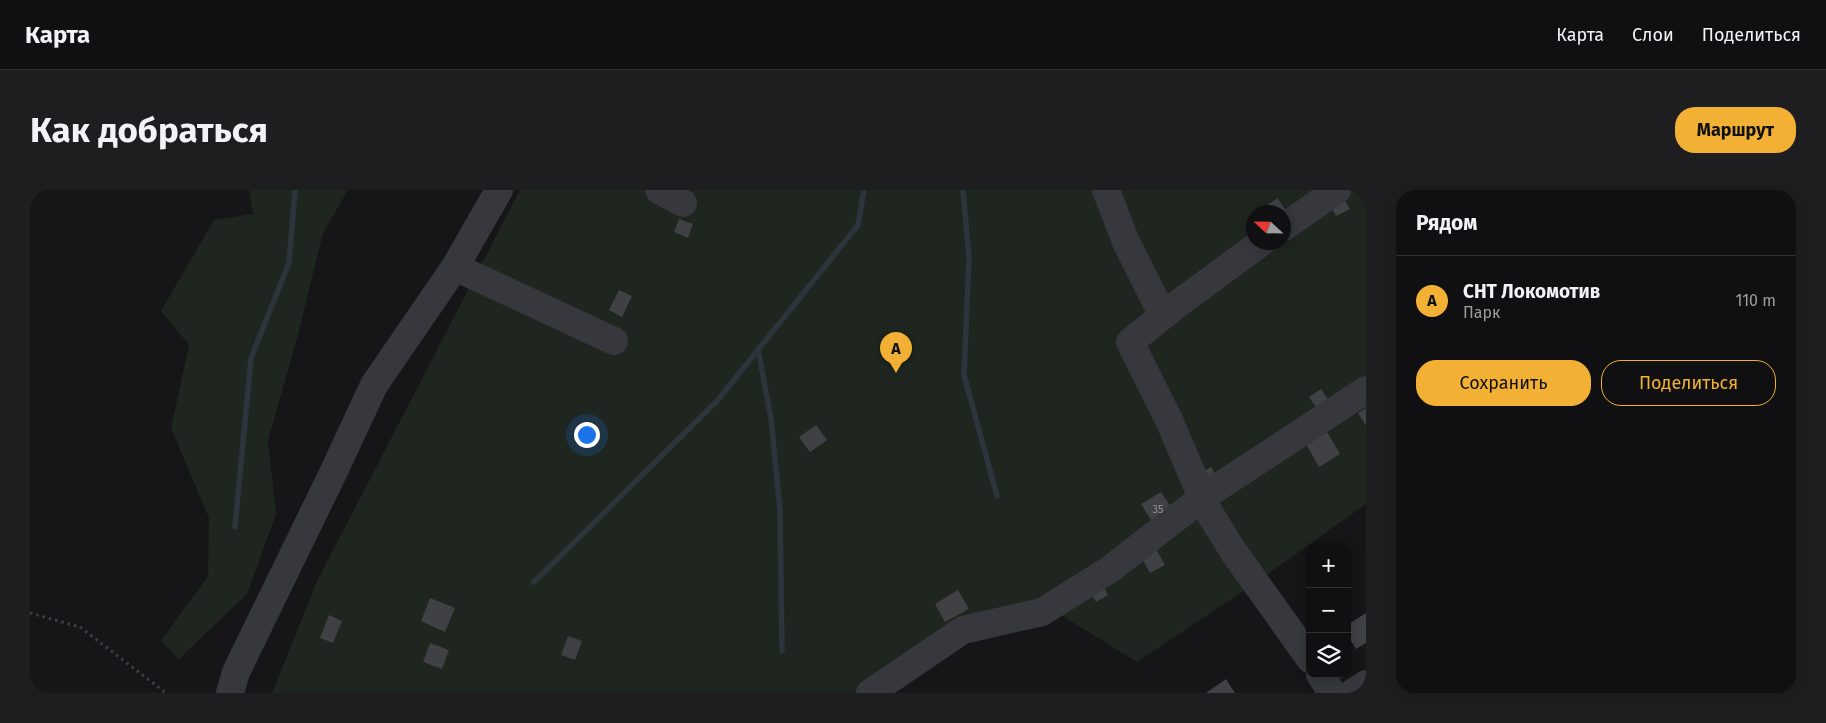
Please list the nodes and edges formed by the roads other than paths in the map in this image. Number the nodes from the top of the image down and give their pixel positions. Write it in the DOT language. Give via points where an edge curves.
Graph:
graph roads {
  1 [pos="499,190"];
  2 [pos="659,190"];
  3 [pos="1106,190"];
  4 [pos="1337,190"];
  5 [pos="684,203"];
  6 [pos="1291,222"];
  7 [pos="1251,250"];
  8 [pos="456,267"];
  9 [pos="1163,316"];
  10 [pos="614,340"];
  11 [pos="1366,390"];
  12 [pos="1202,498"];
  13 [pos="1306,653"];
  14 [pos="1323,678"];
  15 [pos="1366,684"];
  16 [pos="230,693"];
  17 [pos="870,693"];
  18 [pos="1332,693"];
  19 [pos="1352,693"];
  1 -- 8 [label="street"];
  2 -- 5 [label="street"];
  3 -- 9 [label="street" via="1126,242"];
  4 -- 6 [label="street"];
  7 -- 9 [label="street"];
  8 -- 10 [label="street"];
  8 -- 16 [label="street" via="374,385 236,672"];
  9 -- 12 [label="street" via="1130,342 1169,420"];
  11 -- 12 [label="street"];
  12 -- 13 [label="street" via="1233,551"];
  12 -- 17 [label="street" via="1109,570 1042,612 963,630"];
  14 -- 18 [label="street"];
  15 -- 19 [label="street"];
}
